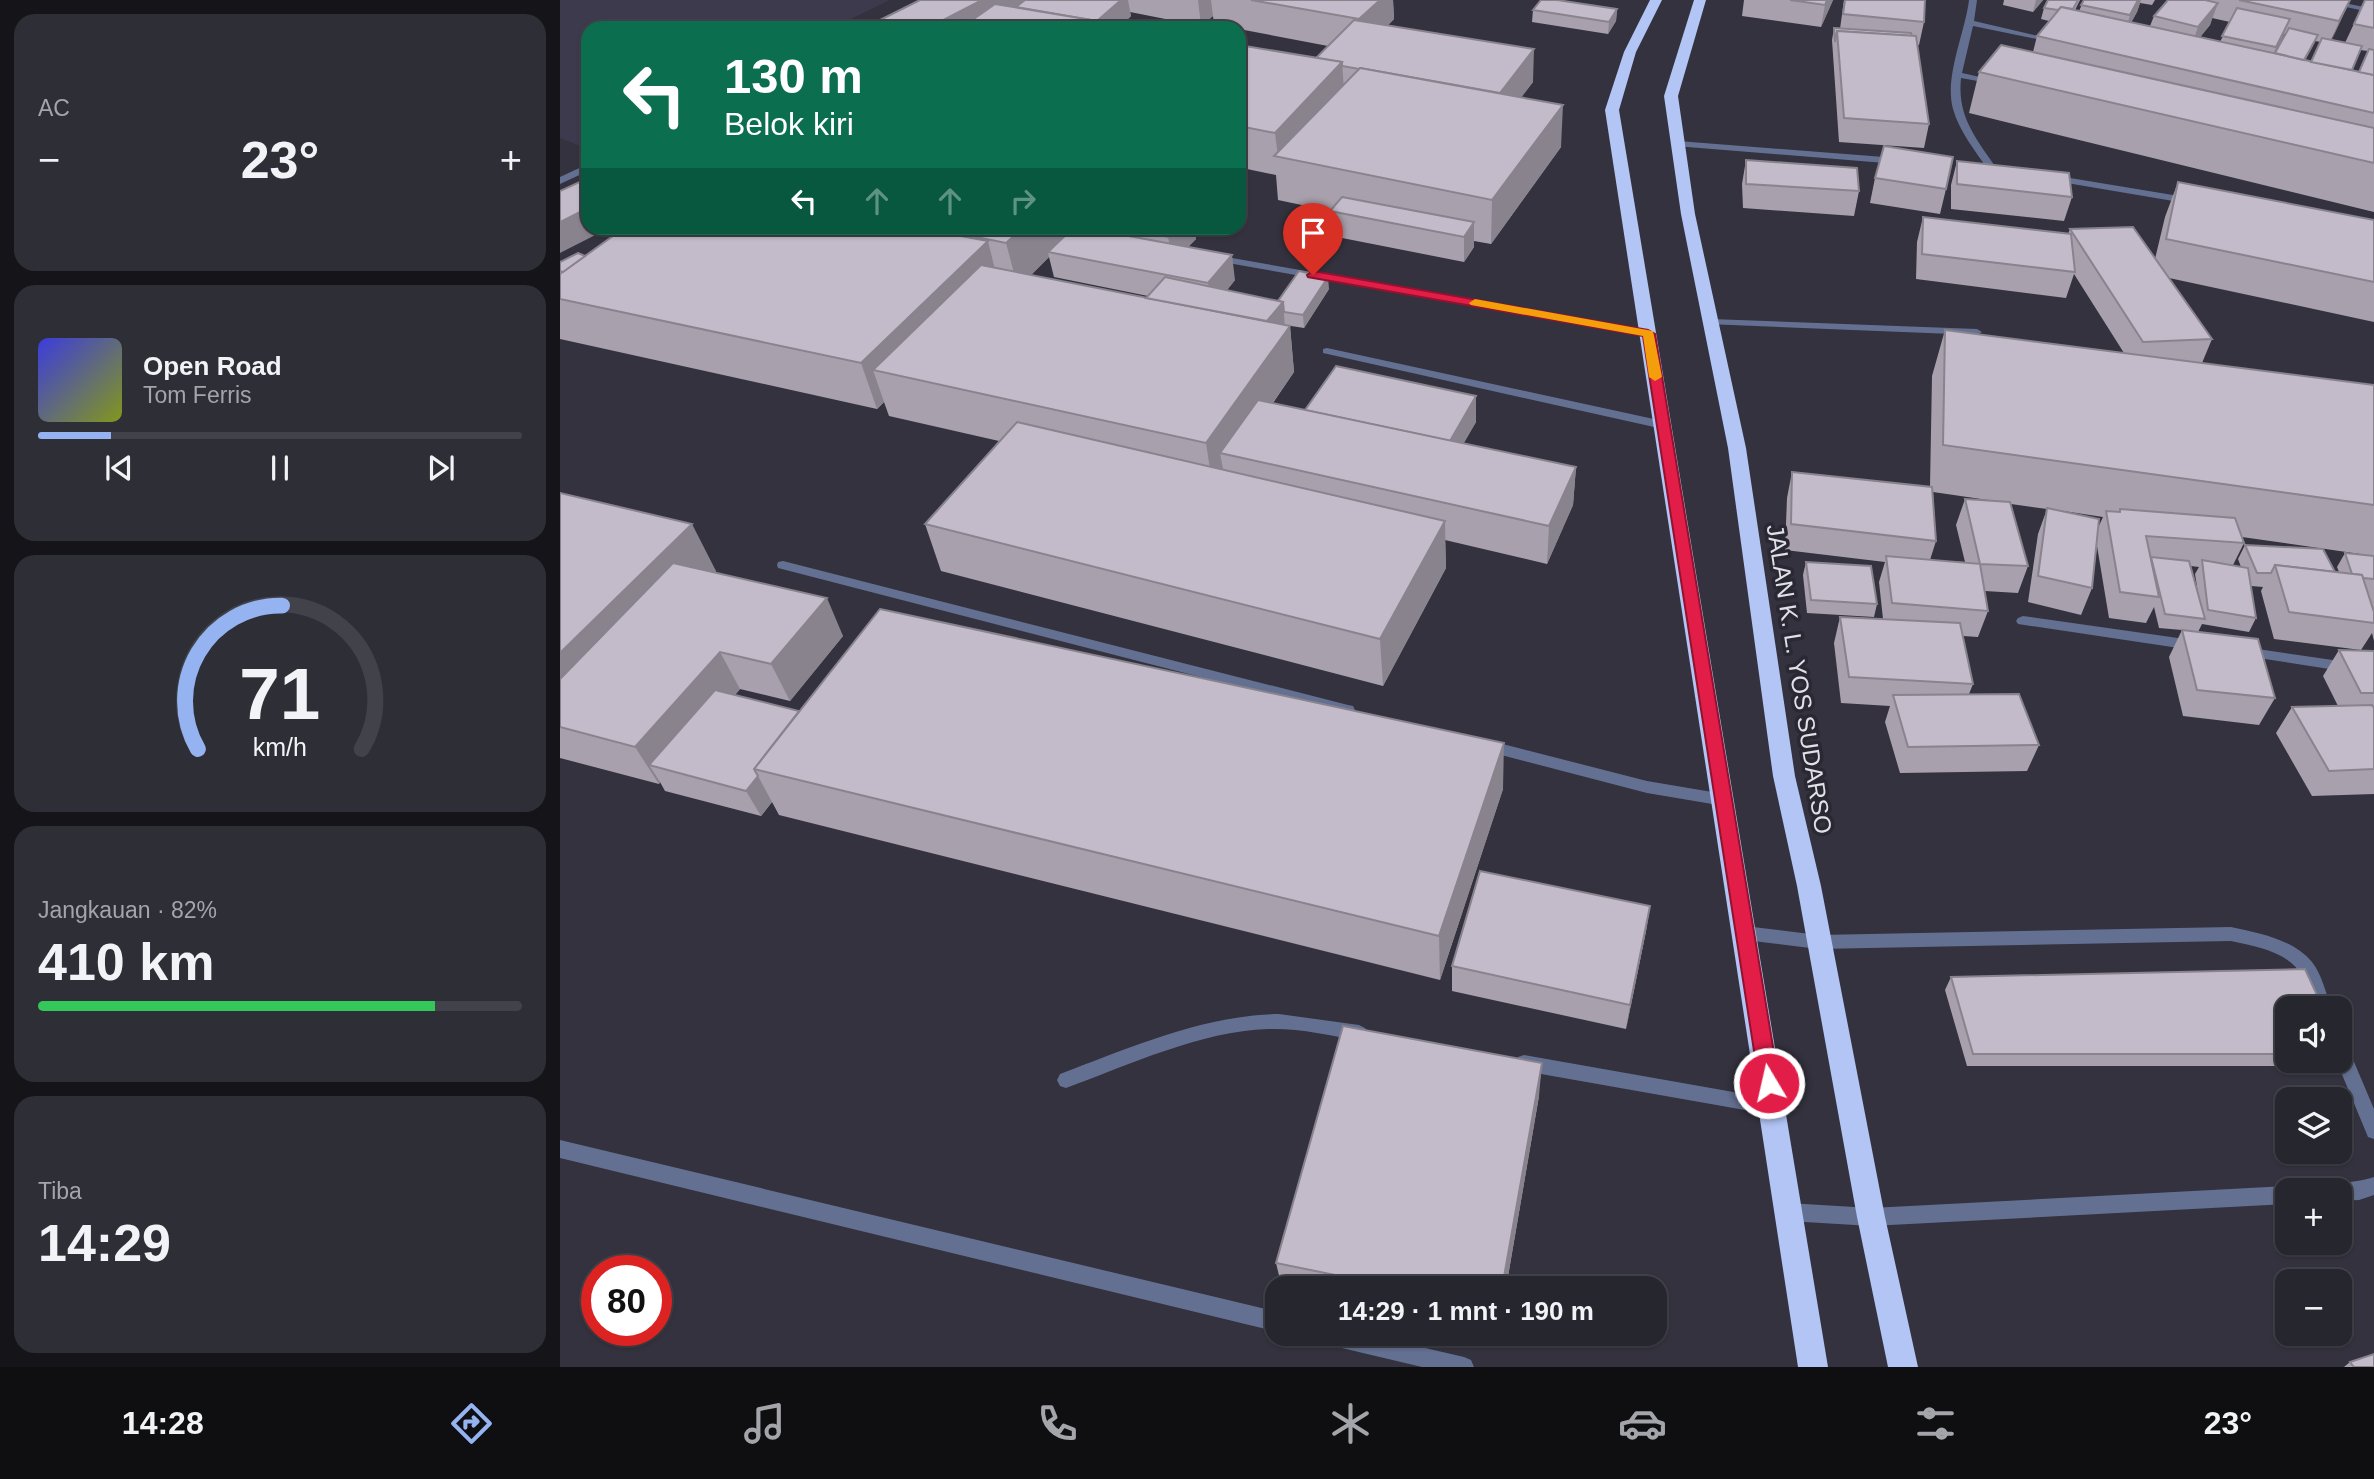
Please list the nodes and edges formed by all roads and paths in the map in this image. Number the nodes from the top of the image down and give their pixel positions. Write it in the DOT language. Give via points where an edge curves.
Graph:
graph roads {
  1 [pos="1656,0"];
  2 [pos="1700,0"];
  3 [pos="1973,0"];
  4 [pos="2317,0"];
  5 [pos="2374,12"];
  6 [pos="1972,23"];
  7 [pos="2066,44"];
  8 [pos="1959,75"];
  9 [pos="2009,84"];
  10 [pos="1678,144"];
  11 [pos="1909,162"];
  12 [pos="1978,168"];
  13 [pos="1992,169"];
  14 [pos="581,170"];
  15 [pos="2005,171"];
  16 [pos="2044,177"];
  17 [pos="560,181"];
  18 [pos="2202,203"];
  19 [pos="1206,257"];
  20 [pos="1711,322"];
  21 [pos="1977,332"];
  22 [pos="1648,334"];
  23 [pos="1327,351"];
  24 [pos="1663,425"];
  25 [pos="783,565"];
  26 [pos="2023,621"];
  27 [pos="2374,671"];
  28 [pos="1363,714"];
  29 [pos="1471,742"];
  30 [pos="1724,800"];
  31 [pos="1745,933"];
  32 [pos="1818,942"];
  33 [pos="2318,996"];
  34 [pos="1372,1035"];
  35 [pos="1505,1060"];
  36 [pos="2350,1073"];
  37 [pos="1066,1080"];
  38 [pos="1773,1107"];
  39 [pos="2374,1130"];
  40 [pos="560,1149"];
  41 [pos="2374,1186"];
  42 [pos="2352,1191"];
  43 [pos="2275,1196"];
  44 [pos="1788,1212"];
  45 [pos="1871,1217"];
  46 [pos="1265,1319"];
  47 [pos="1376,1346"];
  48 [pos="1464,1367"];
  49 [pos="1813,1367"];
  50 [pos="1903,1367"];
  1 -- 22 [label="highway" via="1630,52 1612,110"];
  2 -- 10 [label="highway, JALAN K. L. YOS SUDARSO" via="1671,96"];
  3 -- 6 [label="street"];
  4 -- 5 [label="street"];
  6 -- 7 [label="street"];
  6 -- 8 [label="street"];
  8 -- 9 [label="street"];
  8 -- 13 [label="street" via="1955,104"];
  10 -- 11 [label="street"];
  10 -- 20 [label="highway, JALAN K. L. YOS SUDARSO"];
  12 -- 13 [label="street"];
  13 -- 15 [label="street"];
  14 -- 17 [label="street"];
  16 -- 18 [label="street"];
  19 -- 22 [label="street"];
  20 -- 21 [label="street"];
  20 -- 32 [label="highway, JALAN K. L. YOS SUDARSO" via="1737,448 1784,776"];
  22 -- 24 [label="highway"];
  23 -- 24 [label="street"];
  24 -- 30 [label="highway"];
  25 -- 28 [label="street"];
  26 -- 27 [label="street"];
  29 -- 30 [label="street" via="1647,787"];
  30 -- 31 [label="highway"];
  31 -- 32 [label="street"];
  31 -- 38 [label="highway"];
  32 -- 33 [label="street" via="2231,934 2284,950 2306,968"];
  32 -- 45 [label="highway, JALAN K. L. YOS SUDARSO"];
  34 -- 37 [label="street" via="1305,1023 1253,1022 1198,1035"];
  35 -- 38 [label="street"];
  36 -- 39 [label="street"];
  38 -- 44 [label="highway"];
  40 -- 46 [label="street"];
  41 -- 42 [label="street"];
  43 -- 45 [label="street"];
  44 -- 45 [label="street"];
  44 -- 49 [label="highway"];
  45 -- 50 [label="highway, JALAN K. L. YOS SUDARSO"];
  47 -- 48 [label="street"];
}
